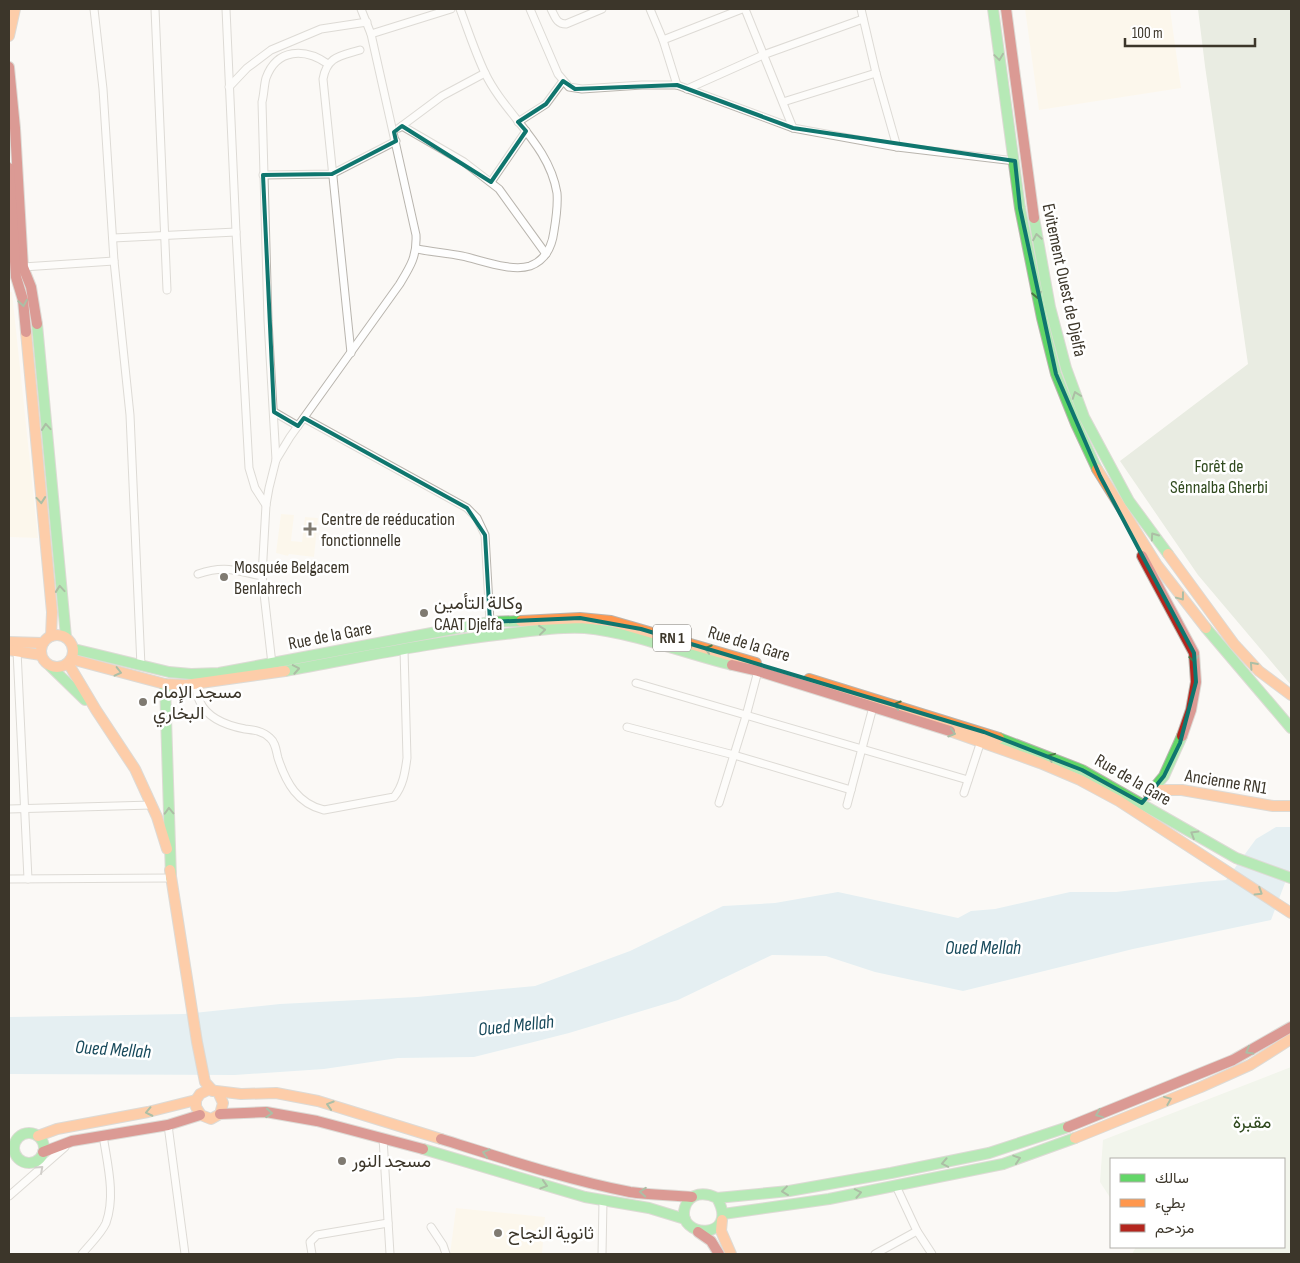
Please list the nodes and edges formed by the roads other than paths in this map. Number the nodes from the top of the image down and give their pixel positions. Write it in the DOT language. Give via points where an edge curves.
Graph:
graph roads {
  1 [pos="15,9"];
  2 [pos="94,9"];
  3 [pos="155,9"];
  4 [pos="226,9"];
  5 [pos="361,9"];
  6 [pos="451,9"];
  7 [pos="460,9"];
  8 [pos="530,9"];
  9 [pos="552,9"];
  10 [pos="602,9"];
  11 [pos="650,9"];
  12 [pos="743,9"];
  13 [pos="861,9"];
  14 [pos="993,9"];
  15 [pos="1006,9"];
  16 [pos="863,19"];
  17 [pos="367,22"];
  18 [pos="371,34"];
  19 [pos="9,36"];
  20 [pos="663,40"];
  21 [pos="360,50"];
  22 [pos="764,55"];
  23 [pos="328,64"];
  24 [pos="9,70"];
  25 [pos="876,72"];
  26 [pos="485,73"];
  27 [pos="562,81"];
  28 [pos="677,86"];
  29 [pos="229,87"];
  30 [pos="687,89"];
  31 [pos="783,102"];
  32 [pos="518,122"];
  33 [pos="402,126"];
  34 [pos="12,128"];
  35 [pos="793,128"];
  36 [pos="526,131"];
  37 [pos="394,132"];
  38 [pos="396,141"];
  39 [pos="897,147"];
  40 [pos="1015,161"];
  41 [pos="1026,162"];
  42 [pos="9,168"];
  43 [pos="332,174"];
  44 [pos="263,175"];
  45 [pos="490,182"];
  46 [pos="236,232"];
  47 [pos="164,236"];
  48 [pos="113,238"];
  49 [pos="417,249"];
  50 [pos="546,254"];
  51 [pos="114,261"];
  52 [pos="24,267"];
  53 [pos="12,276"];
  54 [pos="28,277"];
  55 [pos="167,290"];
  56 [pos="351,353"];
  57 [pos="274,412"];
  58 [pos="304,418"];
  59 [pos="298,426"];
  60 [pos="276,460"];
  61 [pos="1100,476"];
  62 [pos="266,505"];
  63 [pos="198,574"];
  64 [pos="262,576"];
  65 [pos="490,622"];
  66 [pos="492,635"];
  67 [pos="66,637"];
  68 [pos="47,639"];
  69 [pos="9,642"];
  70 [pos="13,650"];
  71 [pos="404,650"];
  72 [pos="41,655"];
  73 [pos="71,657"];
  74 [pos="50,666"];
  75 [pos="142,666"];
  76 [pos="273,668"];
  77 [pos="758,671"];
  78 [pos="636,683"];
  79 [pos="166,684"];
  80 [pos="195,684"];
  81 [pos="1291,695"];
  82 [pos="873,707"];
  83 [pos="96,710"];
  84 [pos="746,716"];
  85 [pos="627,727"];
  86 [pos="1291,728"];
  87 [pos="981,741"];
  88 [pos="863,748"];
  89 [pos="734,755"];
  90 [pos="968,780"];
  91 [pos="851,790"];
  92 [pos="964,793"];
  93 [pos="1149,794"];
  94 [pos="719,803"];
  95 [pos="847,805"];
  96 [pos="152,806"];
  97 [pos="1291,806"];
  98 [pos="25,808"];
  99 [pos="1139,808"];
  100 [pos="9,809"];
  101 [pos="171,878"];
  102 [pos="1291,878"];
  103 [pos="9,879"];
  104 [pos="28,879"];
  105 [pos="1291,913"];
  106 [pos="1291,1027"];
  107 [pos="1291,1040"];
  108 [pos="205,1082"];
  109 [pos="215,1092"];
  110 [pos="198,1097"];
  111 [pos="220,1114"];
  112 [pos="200,1115"];
  113 [pos="168,1125"];
  114 [pos="103,1135"];
  115 [pos="38,1136"];
  116 [pos="13,1138"];
  117 [pos="383,1138"];
  118 [pos="72,1141"];
  119 [pos="43,1152"];
  120 [pos="12,1154"];
  121 [pos="896,1186"];
  122 [pos="9,1196"];
  123 [pos="692,1197"];
  124 [pos="717,1198"];
  125 [pos="603,1201"];
  126 [pos="722,1217"];
  127 [pos="685,1219"];
  128 [pos="388,1223"];
  129 [pos="431,1227"];
  130 [pos="917,1231"];
  131 [pos="698,1232"];
  132 [pos="82,1254"];
  133 [pos="185,1254"];
  134 [pos="312,1254"];
  135 [pos="390,1254"];
  136 [pos="446,1254"];
  137 [pos="602,1254"];
  138 [pos="719,1254"];
  139 [pos="731,1254"];
  140 [pos="875,1254"];
  141 [pos="932,1254"];
  1 -- 19 [label="main road"];
  2 -- 48 [label="street"];
  3 -- 47 [label="street"];
  4 -- 29 [label="street"];
  5 -- 17 [label="street"];
  6 -- 18 [label="street"];
  7 -- 26 [label="street"];
  8 -- 27 [label="street"];
  9 -- 10 [label="street" via="557,21 566,24"];
  11 -- 20 [label="street"];
  12 -- 20 [label="street"];
  12 -- 22 [label="street"];
  13 -- 16 [label="street"];
  14 -- 40 [label="main road, one-way"];
  15 -- 41 [label="main road, Evitement Ouest de Djelfa"];
  16 -- 22 [label="street"];
  16 -- 25 [label="street"];
  17 -- 18 [label="street"];
  17 -- 29 [label="street" via="321,29 271,50"];
  18 -- 37 [label="street"];
  20 -- 28 [label="street"];
  21 -- 23 [label="street" via="334,58"];
  22 -- 30 [label="street"];
  22 -- 31 [label="street"];
  23 -- 43 [label="street" via="323,79"];
  23 -- 44 [label="street" via="303,52 287,54 266,78 262,102"];
  24 -- 34 [label="main road"];
  25 -- 31 [label="street"];
  25 -- 39 [label="street"];
  26 -- 32 [label="street"];
  26 -- 33 [label="street" via="442,96"];
  27 -- 28 [label="street" via="575,89"];
  27 -- 32 [label="street" via="546,104"];
  28 -- 30 [label="street"];
  29 -- 46 [label="street"];
  30 -- 35 [label="street"];
  31 -- 35 [label="street"];
  32 -- 36 [label="street"];
  33 -- 37 [label="street"];
  33 -- 45 [label="street" via="464,162"];
  34 -- 52 [label="main road"];
  35 -- 39 [label="street"];
  36 -- 45 [label="street"];
  36 -- 50 [label="street" via="542,154 557,193 554,236"];
  37 -- 38 [label="street"];
  38 -- 43 [label="street"];
  38 -- 49 [label="street"];
  39 -- 40 [label="street"];
  40 -- 41 [label="street"];
  40 -- 61 [label="main road, one-way" via="1022,218 1056,374"];
  81 -- 41 [label="main road, Evitement Ouest de Djelfa, one-way" via="1259,671 1204,606 1129,501 1084,417 1066,368 1050,307"];
  42 -- 53 [label="main road"];
  43 -- 44 [label="street"];
  43 -- 56 [label="street"];
  44 -- 57 [label="street"];
  45 -- 50 [label="street" via="499,189"];
  46 -- 47 [label="street"];
  46 -- 62 [label="street" via="249,468 255,488"];
  47 -- 48 [label="street"];
  47 -- 55 [label="street"];
  48 -- 51 [label="street"];
  49 -- 50 [label="street" via="522,267 530,266"];
  49 -- 56 [label="street" via="413,263"];
  51 -- 52 [label="street"];
  51 -- 75 [label="street" via="130,415"];
  52 -- 54 [label="main road"];
  53 -- 54 [label="main road"];
  53 -- 68 [label="main road, one-way" via="23,300 52,612"];
  67 -- 54 [label="main road, one-way" via="34,296"];
  56 -- 58 [label="street"];
  57 -- 59 [label="street"];
  57 -- 60 [label="street"];
  58 -- 59 [label="street"];
  58 -- 65 [label="street" via="467,508 477,518 485,535"];
  59 -- 60 [label="street"];
  60 -- 62 [label="street"];
  61 -- 86 [label="main road, one-way" via="1182,598"];
  61 -- 93 [label="main road, one-way" via="1194,653 1196,682 1191,710 1164,776"];
  62 -- 64 [label="street"];
  63 -- 64 [label="street" via="228,569"];
  64 -- 76 [label="street"];
  65 -- 66 [label="street"];
  65 -- 76 [label="main road, Rue de la Gare / RN 1"];
  99 -- 65 [label="main road, Rue de la Gare / RN 1, one-way" via="1082,770 984,732 641,629 611,621 580,618"];
  66 -- 71 [label="main road, Rue de la Gare / RN 1"];
  66 -- 77 [label="main road, Rue de la Gare / RN 1, one-way" via="573,628 608,631"];
  67 -- 68 [label="main road" via="61,635"];
  67 -- 73 [label="main road" via="72,644"];
  68 -- 69 [label="main road"];
  68 -- 72 [label="main road"];
  70 -- 72 [label="main road"];
  70 -- 98 [label="street"];
  76 -- 71 [label="main road, Rue de la Gare / RN 1, one-way"];
  71 -- 80 [label="street" via="408,758 400,789 394,797 324,810 314,808 293,791 274,741 258,731 222,723 200,702"];
  72 -- 74 [label="main road"];
  73 -- 74 [label="main road" via="60,667"];
  73 -- 75 [label="main road, Rue de la Gare / RN 1" via="87,651"];
  73 -- 79 [label="main road, Rue de la Gare / RN 1, one-way" via="88,665"];
  73 -- 83 [label="main road" via="74,674"];
  74 -- 83 [label="main road"];
  75 -- 76 [label="main road, Rue de la Gare / RN 1" via="191,674"];
  76 -- 80 [label="main road, Rue de la Gare / RN 1"];
  77 -- 82 [label="main road, Rue de la Gare / RN 1"];
  77 -- 84 [label="street"];
  78 -- 84 [label="street"];
  79 -- 80 [label="main road, Rue de la Gare / RN 1"];
  101 -- 79 [label="main road, one-way"];
  82 -- 87 [label="main road, Rue de la Gare / RN 1, one-way"];
  82 -- 88 [label="street"];
  83 -- 96 [label="main road" via="135,769"];
  84 -- 88 [label="street"];
  84 -- 89 [label="street"];
  85 -- 89 [label="street"];
  87 -- 90 [label="street"];
  87 -- 99 [label="main road, Rue de la Gare / RN 1" via="1040,763"];
  88 -- 90 [label="street"];
  88 -- 91 [label="street"];
  89 -- 91 [label="street"];
  89 -- 94 [label="street"];
  90 -- 92 [label="street"];
  91 -- 95 [label="street"];
  93 -- 97 [label="main road, Ancienne RN1" via="1159,790 1182,790 1273,806"];
  93 -- 99 [label="main road"];
  96 -- 98 [label="street"];
  96 -- 101 [label="main road" via="166,842"];
  98 -- 100 [label="street"];
  98 -- 104 [label="street"];
  102 -- 99 [label="main road, Rue de la Gare / RN 1, one-way" via="1236,858"];
  99 -- 105 [label="main road, Rue de la Gare / RN 1, one-way" via="1226,872"];
  101 -- 104 [label="street"];
  101 -- 108 [label="main road"];
  103 -- 104 [label="street"];
  106 -- 124 [label="main road, one-way" via="1224,1064 1050,1134 989,1154 789,1191"];
  121 -- 107 [label="main road, one-way" via="1003,1164 1052,1147 1250,1065"];
  108 -- 109 [label="main road"];
  108 -- 110 [label="main road"];
  109 -- 110 [label="main road" via="204,1091"];
  109 -- 111 [label="main road" via="221,1096 224,1105"];
  123 -- 109 [label="main road, one-way" via="632,1192 606,1186 318,1102 276,1093"];
  110 -- 112 [label="main road" via="196,1108"];
  110 -- 115 [label="main road, one-way" via="148,1112 57,1129"];
  111 -- 112 [label="main road" via="211,1119"];
  111 -- 117 [label="main road, one-way" via="266,1112"];
  112 -- 113 [label="main road"];
  113 -- 114 [label="main road"];
  113 -- 133 [label="street"];
  114 -- 118 [label="main road"];
  114 -- 132 [label="street" via="111,1189 110,1204 105,1224"];
  115 -- 116 [label="main road" via="30,1133"];
  115 -- 119 [label="main road" via="43,1143"];
  116 -- 120 [label="main road"];
  117 -- 125 [label="main road, one-way"];
  117 -- 128 [label="street"];
  118 -- 119 [label="main road"];
  122 -- 118 [label="street, one-way"];
  119 -- 120 [label="main road" via="38,1160 30,1162"];
  126 -- 121 [label="main road, one-way"];
  121 -- 130 [label="street"];
  123 -- 124 [label="main road" via="704,1193"];
  123 -- 127 [label="main road" via="685,1207"];
  124 -- 126 [label="main road"];
  125 -- 127 [label="main road" via="649,1208"];
  125 -- 137 [label="street"];
  126 -- 131 [label="main road" via="714,1229"];
  126 -- 139 [label="main road" via="721,1231"];
  127 -- 131 [label="main road"];
  128 -- 134 [label="street" via="317,1235 310,1242"];
  128 -- 135 [label="street"];
  129 -- 136 [label="street"];
  130 -- 140 [label="street"];
  130 -- 141 [label="street"];
  131 -- 138 [label="main road" via="716,1245"];
}
